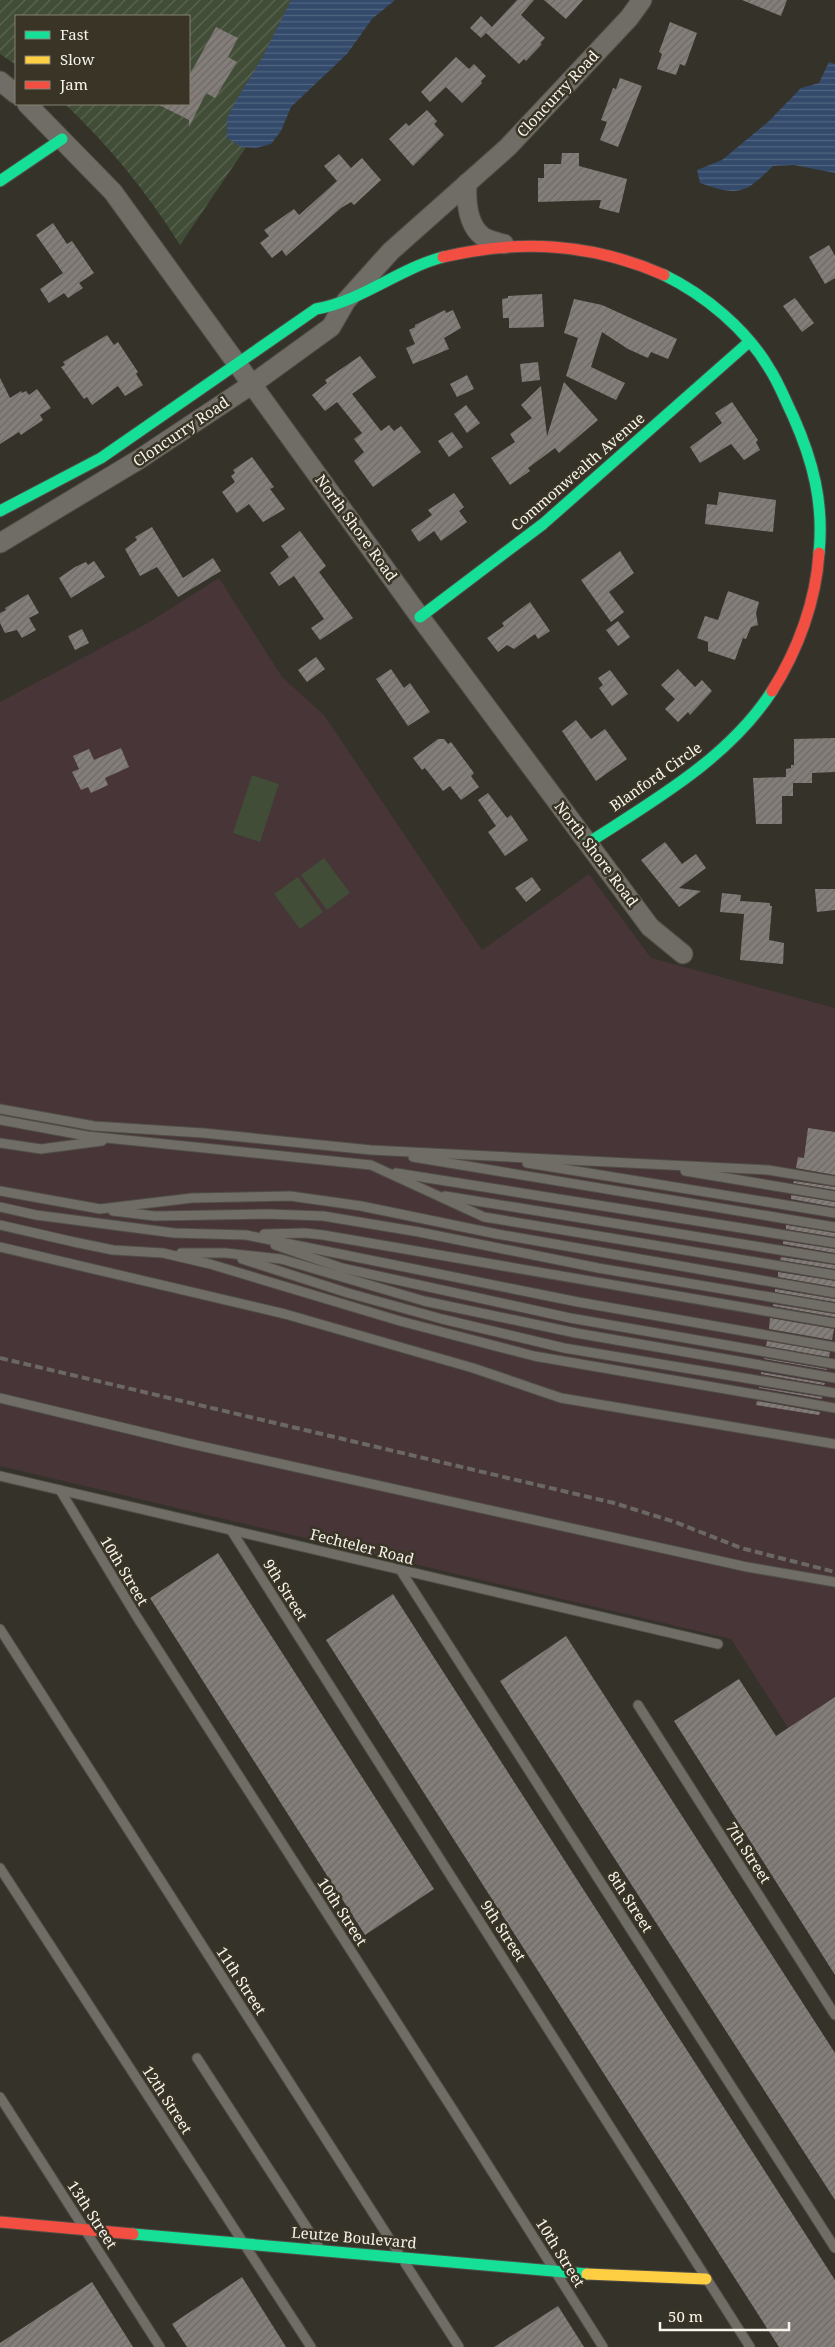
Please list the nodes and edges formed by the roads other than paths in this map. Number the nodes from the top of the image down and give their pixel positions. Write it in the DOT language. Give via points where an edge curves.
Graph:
graph roads {
  1 [pos="642,0"];
  2 [pos="0,81"];
  3 [pos="15,93"];
  4 [pos="28,105"];
  5 [pos="62,139"];
  6 [pos="0,181"];
  7 [pos="467,183"];
  8 [pos="510,247"];
  9 [pos="346,301"];
  10 [pos="749,342"];
  11 [pos="238,366"];
  12 [pos="251,385"];
  13 [pos="0,511"];
  14 [pos="0,544"];
  15 [pos="420,617"];
  16 [pos="588,843"];
  17 [pos="683,954"];
  18 [pos="0,1110"];
  19 [pos="0,1120"];
  20 [pos="114,1140"];
  21 [pos="0,1143"];
  22 [pos="371,1150"];
  23 [pos="482,1156"];
  24 [pos="643,1164"];
  25 [pos="384,1171"];
  26 [pos="835,1181"];
  27 [pos="0,1191"];
  28 [pos="433,1194"];
  29 [pos="835,1196"];
  30 [pos="0,1207"];
  31 [pos="100,1209"];
  32 [pos="835,1213"];
  33 [pos="0,1225"];
  34 [pos="835,1227"];
  35 [pos="246,1235"];
  36 [pos="835,1243"];
  37 [pos="0,1246"];
  38 [pos="163,1253"];
  39 [pos="225,1253"];
  40 [pos="835,1258"];
  41 [pos="835,1275"];
  42 [pos="835,1293"];
  43 [pos="835,1308"];
  44 [pos="835,1323"];
  45 [pos="835,1346"];
  46 [pos="835,1364"];
  47 [pos="835,1378"];
  48 [pos="835,1393"];
  49 [pos="0,1398"];
  50 [pos="835,1408"];
  51 [pos="835,1444"];
  52 [pos="0,1476"];
  53 [pos="60,1490"];
  54 [pos="231,1530"];
  55 [pos="402,1571"];
  56 [pos="835,1582"];
  57 [pos="0,1629"];
  58 [pos="718,1644"];
  59 [pos="638,1705"];
  60 [pos="0,1868"];
  61 [pos="835,2015"];
  62 [pos="197,2058"];
  63 [pos="0,2098"];
  64 [pos="0,2222"];
  65 [pos="85,2230"];
  66 [pos="244,2243"];
  67 [pos="835,2248"];
  68 [pos="321,2250"];
  69 [pos="402,2258"];
  70 [pos="554,2271"];
  71 [pos="706,2280"];
  72 [pos="160,2347"];
  73 [pos="311,2347"];
  74 [pos="459,2347"];
  75 [pos="602,2347"];
  76 [pos="750,2347"];
  1 -- 7 [label="street, Cloncurry Road" via="629,18 508,147"];
  2 -- 3 [label="street"];
  4 -- 5 [label="street, North Shore Road"];
  5 -- 6 [label="street"];
  5 -- 11 [label="street, North Shore Road" via="113,192"];
  7 -- 8 [label="street" via="466,198 473,226 482,236"];
  7 -- 9 [label="street, Cloncurry Road" via="391,250"];
  8 -- 9 [label="street, Blanford Circle" via="459,253 411,267"];
  8 -- 10 [label="street, Blanford Circle" via="543,245 577,249 606,254 651,270 709,304"];
  9 -- 11 [label="street, Cloncurry Road" via="316,310"];
  9 -- 12 [label="street, Cloncurry Road" via="331,327"];
  10 -- 15 [label="street, Commonwealth Avenue" via="543,524"];
  10 -- 16 [label="street, Blanford Circle" via="766,364 809,455 821,507 811,604 792,654 766,701 727,743 696,771"];
  11 -- 12 [label="street, North Shore Road"];
  11 -- 13 [label="street, Cloncurry Road" via="101,458"];
  12 -- 14 [label="street, Cloncurry Road" via="138,460"];
  12 -- 15 [label="street, North Shore Road"];
  15 -- 16 [label="street, North Shore Road"];
  16 -- 17 [label="street, North Shore Road" via="650,927"];
  18 -- 22 [label="lane" via="94,1126"];
  19 -- 20 [label="lane"];
  20 -- 21 [label="lane" via="41,1149"];
  20 -- 25 [label="lane" via="371,1165"];
  22 -- 23 [label="lane"];
  22 -- 34 [label="lane"];
  23 -- 24 [label="lane"];
  23 -- 32 [label="lane"];
  24 -- 26 [label="lane" via="768,1170"];
  24 -- 29 [label="lane"];
  25 -- 28 [label="lane"];
  25 -- 36 [label="lane"];
  27 -- 31 [label="lane"];
  28 -- 40 [label="lane"];
  28 -- 41 [label="lane" via="484,1218"];
  30 -- 35 [label="lane" via="155,1231"];
  31 -- 42 [label="lane" via="192,1198 290,1196"];
  31 -- 43 [label="lane" via="155,1216 323,1216 598,1268"];
  33 -- 38 [label="lane" via="113,1250"];
  35 -- 44 [label="lane" via="323,1235"];
  35 -- 45 [label="lane" via="578,1302"];
  35 -- 46 [label="lane" via="342,1268 560,1316"];
  37 -- 51 [label="lane" via="285,1314 473,1368 570,1400"];
  38 -- 39 [label="lane"];
  38 -- 50 [label="lane" via="210,1264 400,1322 534,1356"];
  39 -- 47 [label="lane" via="282,1259 424,1301 576,1333"];
  39 -- 48 [label="lane" via="358,1296 564,1348"];
  49 -- 56 [label="lane" via="196,1445 737,1565"];
  52 -- 53 [label="lane, Fechteler Road"];
  53 -- 54 [label="lane, Fechteler Road"];
  53 -- 70 [label="lane, 10th Street" via="136,1617"];
  54 -- 55 [label="lane, Fechteler Road"];
  54 -- 71 [label="lane, 9th Street"];
  55 -- 58 [label="lane, Fechteler Road"];
  55 -- 67 [label="lane, 8th Street"];
  57 -- 69 [label="lane, 11th Street"];
  59 -- 61 [label="lane, 7th Street"];
  60 -- 66 [label="lane, 12th Street"];
  62 -- 68 [label="lane"];
  63 -- 65 [label="lane, 13th Street"];
  64 -- 65 [label="street, Leutze Boulevard"];
  65 -- 66 [label="street, Leutze Boulevard"];
  65 -- 72 [label="lane, 13th Street"];
  66 -- 68 [label="street, Leutze Boulevard"];
  66 -- 73 [label="lane, 12th Street"];
  68 -- 69 [label="street, Leutze Boulevard"];
  69 -- 70 [label="street, Leutze Boulevard"];
  69 -- 74 [label="lane, 11th Street"];
  70 -- 71 [label="street, Leutze Boulevard"];
  70 -- 75 [label="lane, 10th Street"];
  71 -- 76 [label="lane, 9th Street"];
}
